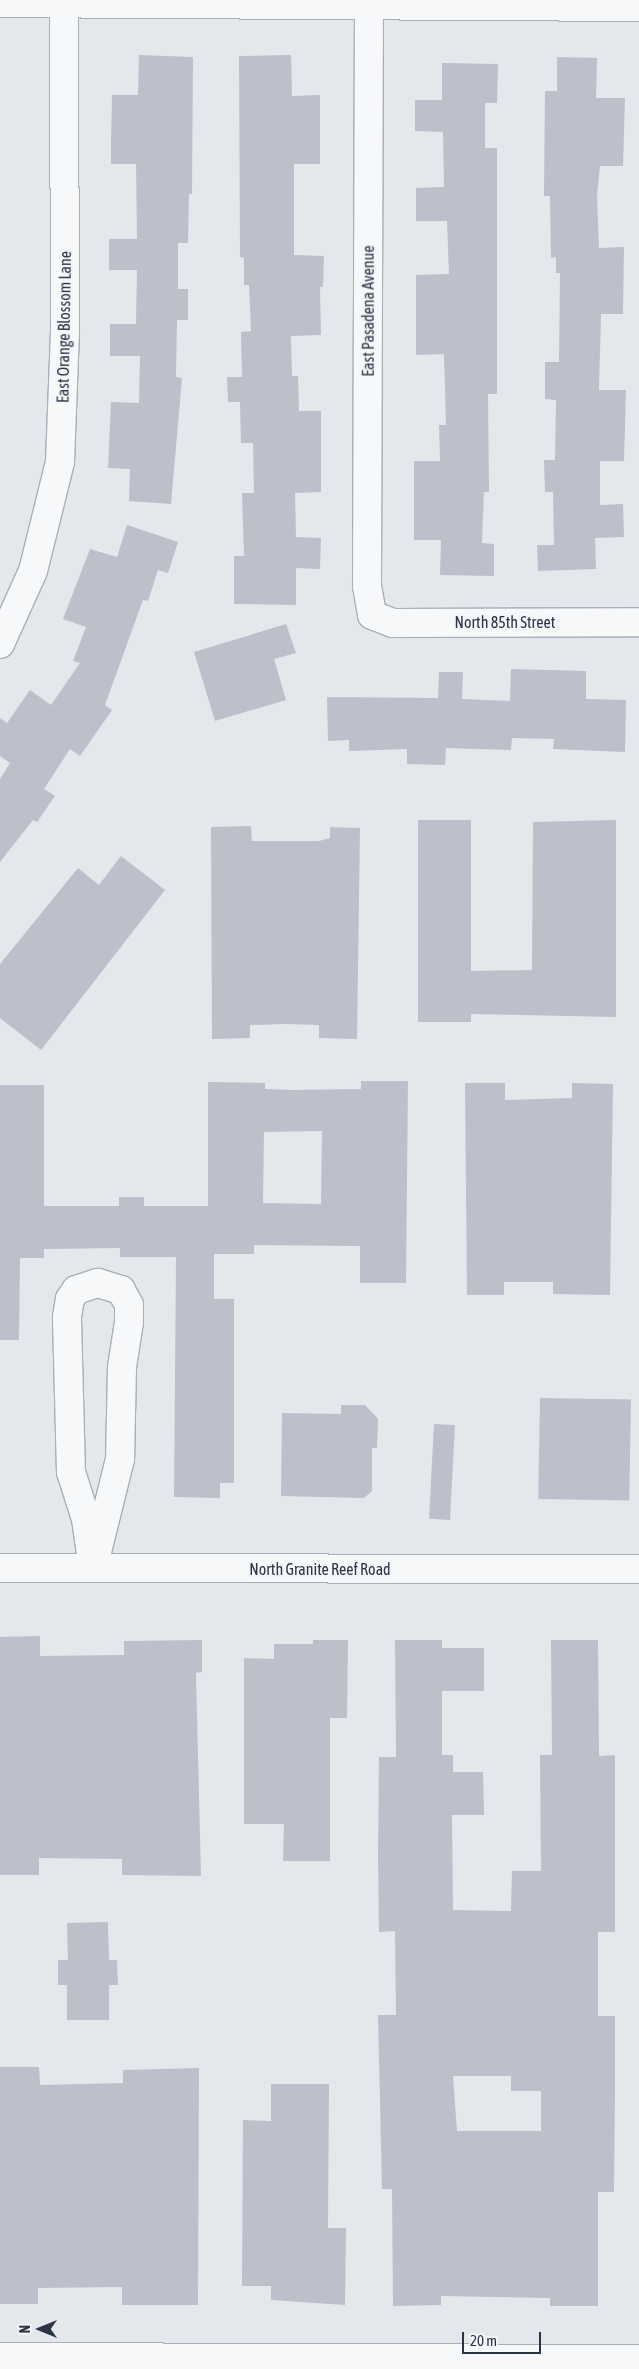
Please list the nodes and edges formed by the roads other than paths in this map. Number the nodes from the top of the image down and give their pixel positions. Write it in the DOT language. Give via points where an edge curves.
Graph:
graph roads {
  1 [pos="64,2"];
  2 [pos="233,2"];
  3 [pos="0,3"];
  4 [pos="369,6"];
  5 [pos="639,7"];
  6 [pos="372,615"];
  7 [pos="639,622"];
  8 [pos="0,644"];
  9 [pos="0,1568"];
  10 [pos="93,1568"];
  11 [pos="639,1569"];
  12 [pos="0,2357"];
  13 [pos="639,2359"];
  1 -- 2 [label="street"];
  1 -- 3 [label="street"];
  1 -- 8 [label="street, East Orange Blossom Lane" via="65,330 60,462 34,571"];
  2 -- 4 [label="street"];
  4 -- 5 [label="street"];
  4 -- 6 [label="street, East Pasadena Avenue" via="367,586"];
  6 -- 7 [label="street, North 85th Street" via="393,622"];
  9 -- 10 [label="street, North Granite Reef Road"];
  10 -- 10 [label="street" via="120,1459 122,1367 128,1322 128,1305 121,1290 98,1283 84,1284 76,1290 70,1299 67,1316 71,1472 86,1519"];
  10 -- 11 [label="street, North Granite Reef Road"];
  12 -- 13 [label="street"];
}
